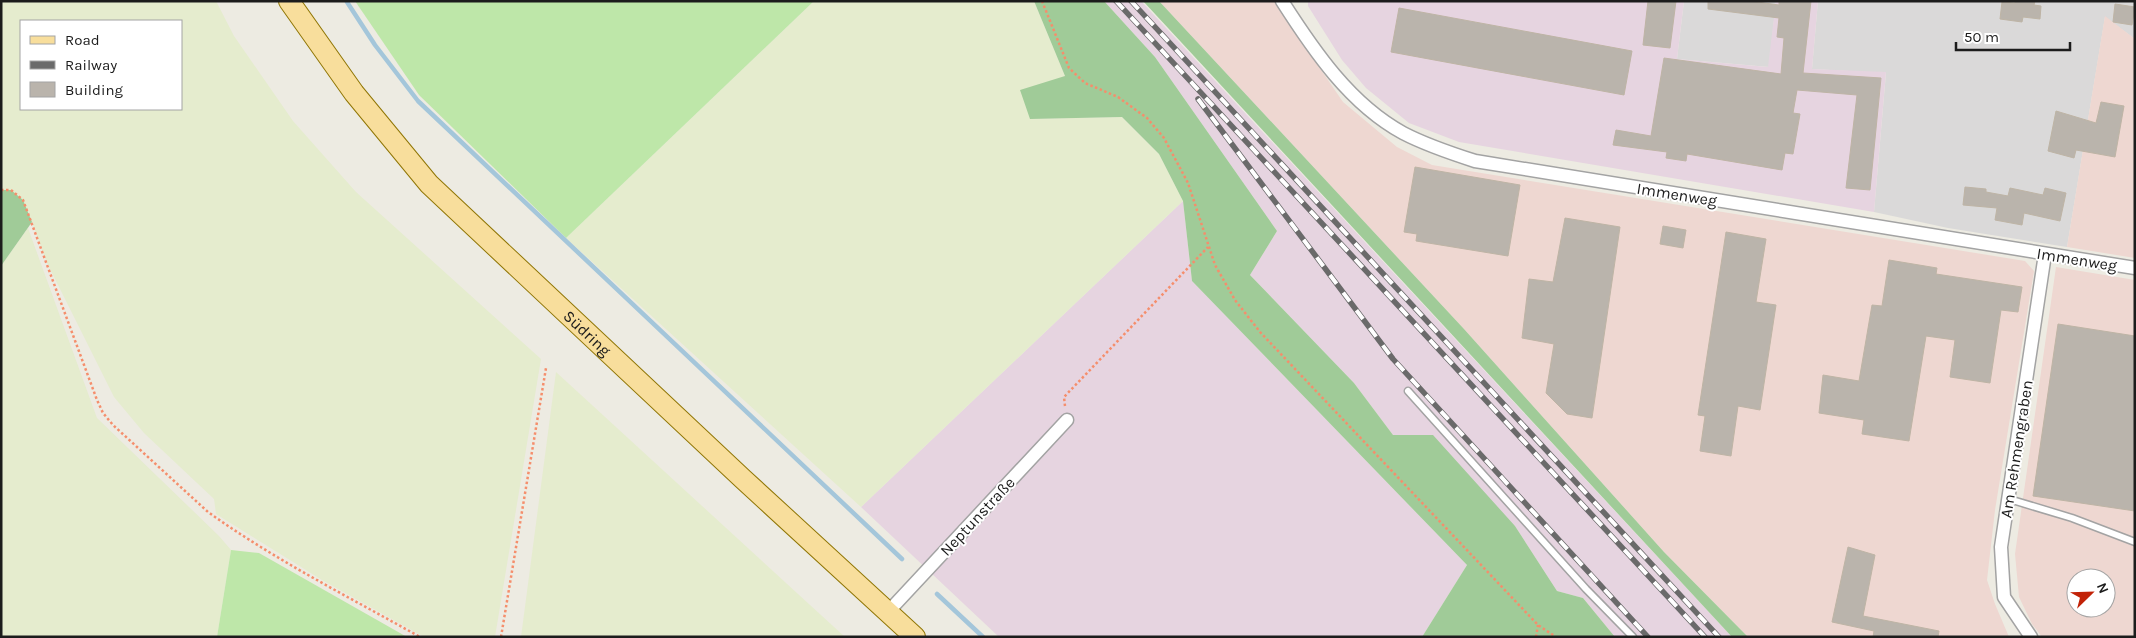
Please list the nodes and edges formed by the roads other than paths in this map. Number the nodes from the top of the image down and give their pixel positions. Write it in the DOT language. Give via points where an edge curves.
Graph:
graph roads {
  1 [pos="289,1"];
  2 [pos="1282,1"];
  3 [pos="2045,254"];
  4 [pos="2135,268"];
  5 [pos="1408,391"];
  6 [pos="1067,420"];
  7 [pos="2008,499"];
  8 [pos="2135,542"];
  9 [pos="888,612"];
  10 [pos="914,637"];
  11 [pos="1634,637"];
  12 [pos="2031,637"];
  1 -- 9 [label="main road, Südring" via="354,94 429,184"];
  2 -- 3 [label="street, Immenweg" via="1333,75 1368,109 1402,132 1436,149 1475,161"];
  3 -- 4 [label="street, Immenweg"];
  3 -- 7 [label="street, Am Rehmengraben"];
  5 -- 11 [label="lane" via="1586,589"];
  6 -- 9 [label="street, Neptunstraße"];
  7 -- 8 [label="lane" via="2072,518"];
  7 -- 12 [label="street, Am Rehmengraben" via="2001,546 2004,597"];
  9 -- 10 [label="main road, Südring"];
}
